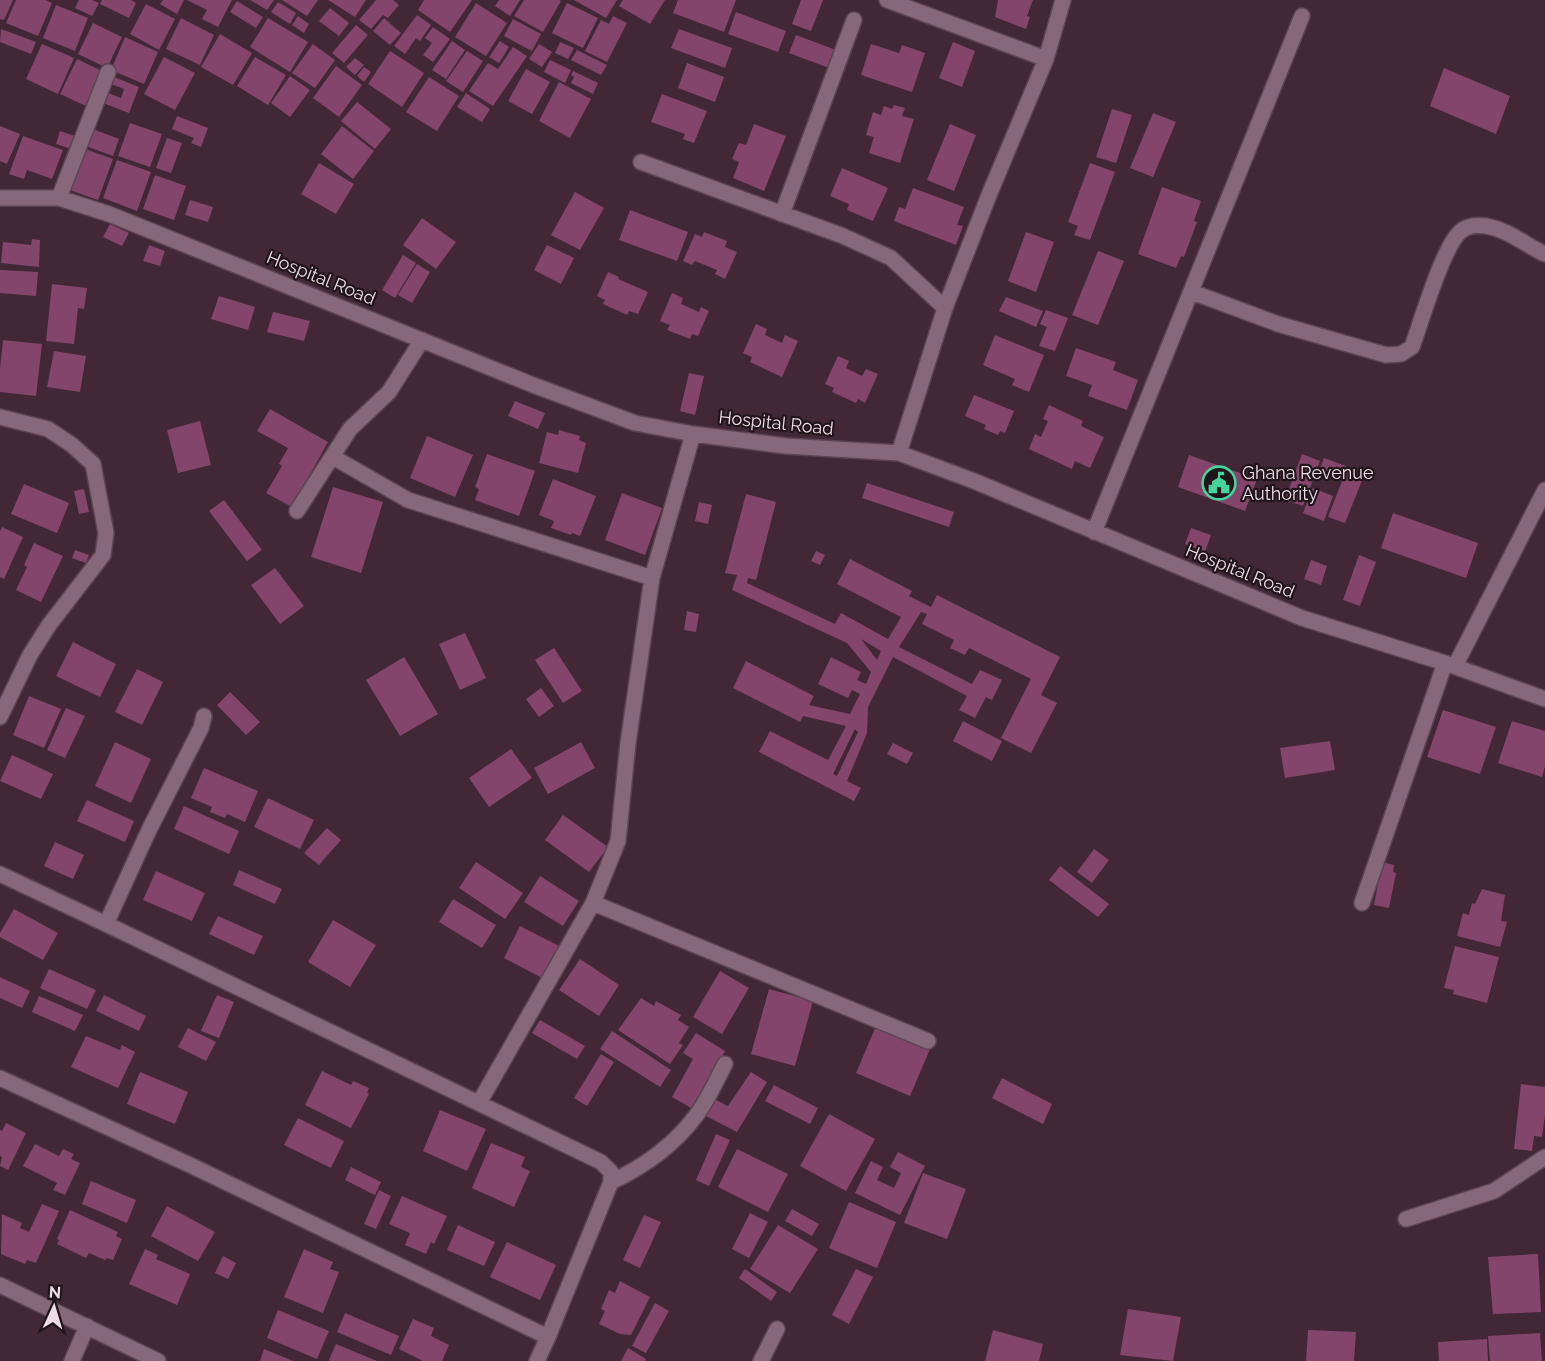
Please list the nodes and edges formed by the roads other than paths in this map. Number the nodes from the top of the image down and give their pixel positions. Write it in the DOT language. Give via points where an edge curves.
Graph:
graph roads {
  1 [pos="887,0"];
  2 [pos="1063,0"];
  3 [pos="1302,16"];
  4 [pos="854,20"];
  5 [pos="1046,59"];
  6 [pos="108,72"];
  7 [pos="641,162"];
  8 [pos="0,198"];
  9 [pos="59,198"];
  10 [pos="782,214"];
  11 [pos="1545,254"];
  12 [pos="1192,292"];
  13 [pos="945,308"];
  14 [pos="422,340"];
  15 [pos="0,417"];
  16 [pos="693,434"];
  17 [pos="900,453"];
  18 [pos="333,457"];
  19 [pos="1545,490"];
  20 [pos="297,511"];
  21 [pos="1094,532"];
  22 [pos="651,578"];
  23 [pos="1450,665"];
  24 [pos="1545,699"];
  25 [pos="204,716"];
  26 [pos="0,717"];
  27 [pos="0,874"];
  28 [pos="593,903"];
  29 [pos="1362,903"];
  30 [pos="106,924"];
  31 [pos="928,1041"];
  32 [pos="725,1064"];
  33 [pos="0,1078"];
  34 [pos="479,1103"];
  35 [pos="1545,1157"];
  36 [pos="611,1182"];
  37 [pos="1406,1219"];
  38 [pos="0,1285"];
  39 [pos="87,1326"];
  40 [pos="777,1329"];
  41 [pos="548,1337"];
  42 [pos="72,1361"];
  43 [pos="158,1361"];
  44 [pos="537,1361"];
  45 [pos="761,1361"];
  1 -- 5 [label="street"];
  2 -- 5 [label="street"];
  3 -- 12 [label="street"];
  4 -- 10 [label="street"];
  5 -- 13 [label="street"];
  6 -- 9 [label="street"];
  7 -- 10 [label="street"];
  8 -- 9 [label="street, Hospital Road"];
  9 -- 14 [label="street, Hospital Road" via="109,214"];
  10 -- 13 [label="street" via="891,258"];
  11 -- 12 [label="street" via="1505,231 1469,226 1460,232 1440,269 1412,347 1401,354 1386,355 1278,324"];
  12 -- 21 [label="street"];
  13 -- 17 [label="street"];
  14 -- 16 [label="street, Hospital Road" via="635,423"];
  14 -- 18 [label="street" via="389,392 350,429"];
  15 -- 26 [label="street" via="48,429 93,464 106,533 104,555 49,625"];
  16 -- 17 [label="street, Hospital Road" via="786,446"];
  16 -- 22 [label="street"];
  17 -- 21 [label="street, Hospital Road"];
  18 -- 20 [label="street"];
  18 -- 22 [label="street" via="408,500"];
  19 -- 23 [label="street"];
  21 -- 23 [label="street, Hospital Road" via="1302,618"];
  22 -- 28 [label="street" via="618,841"];
  23 -- 24 [label="street, Hospital Road"];
  23 -- 29 [label="street"];
  25 -- 30 [label="street"];
  27 -- 30 [label="street"];
  28 -- 31 [label="street"];
  28 -- 34 [label="street"];
  30 -- 34 [label="street"];
  32 -- 36 [label="street" via="696,1117 639,1169"];
  33 -- 41 [label="street"];
  34 -- 36 [label="street" via="601,1162 610,1172"];
  35 -- 37 [label="street" via="1494,1191"];
  36 -- 41 [label="street"];
  38 -- 39 [label="street"];
  39 -- 42 [label="street"];
  39 -- 43 [label="street"];
  40 -- 45 [label="street"];
  41 -- 44 [label="street"];
}
